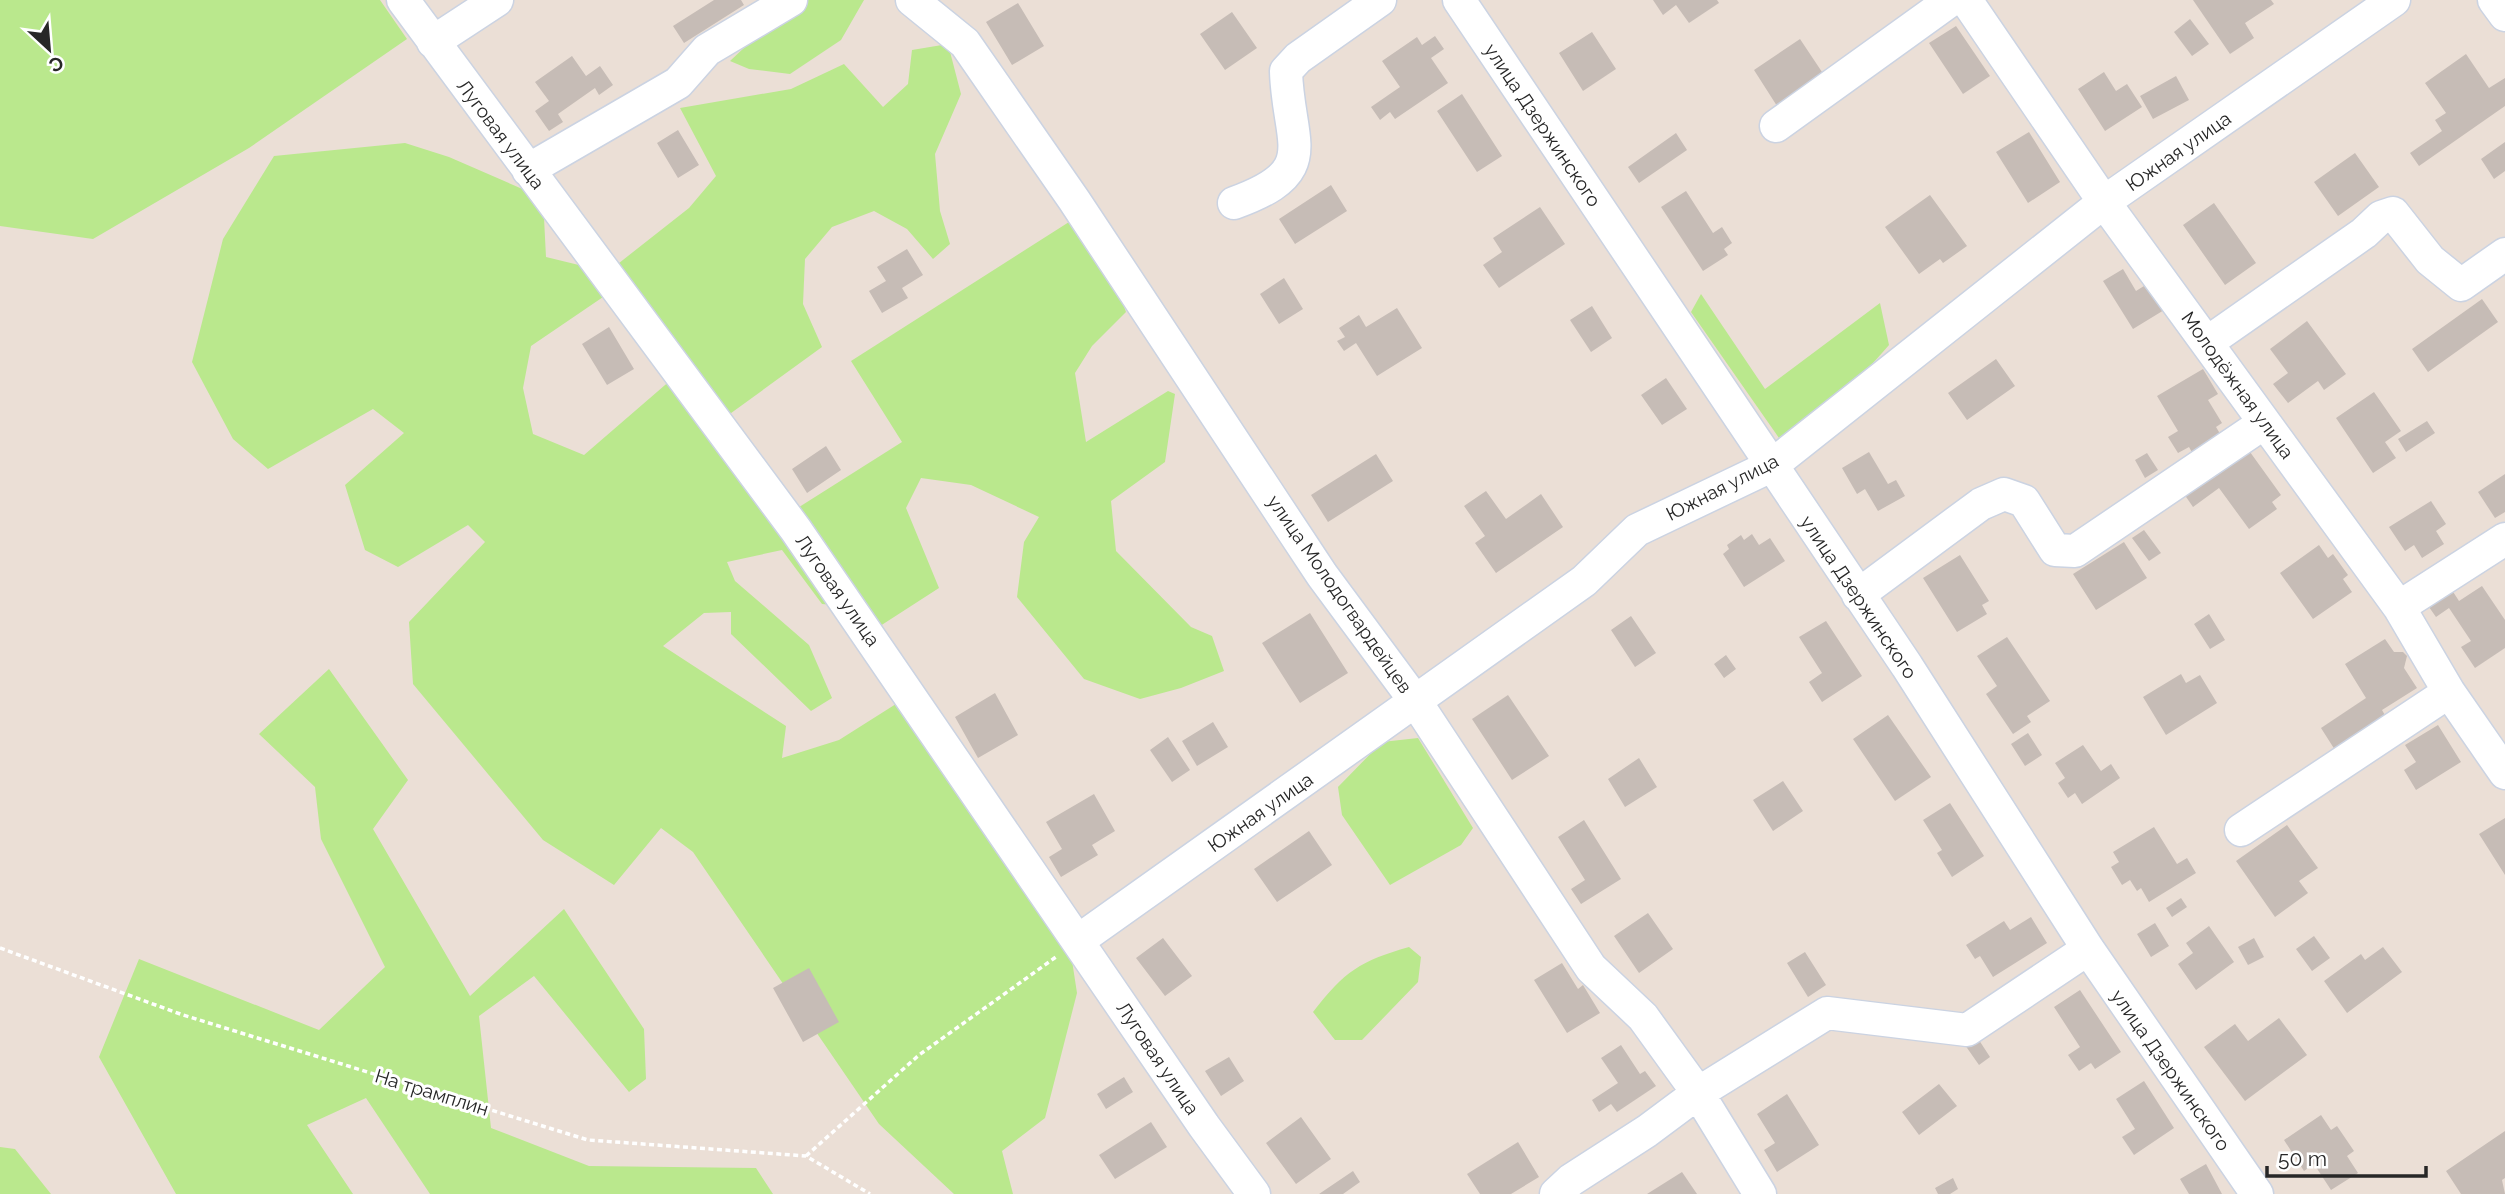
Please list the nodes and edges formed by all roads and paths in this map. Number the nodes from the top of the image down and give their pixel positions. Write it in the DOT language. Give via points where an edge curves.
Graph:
graph roads {
  1 [pos="402,0"];
  2 [pos="497,0"];
  3 [pos="790,0"];
  4 [pos="912,0"];
  5 [pos="1380,0"];
  6 [pos="1459,0"];
  7 [pos="1951,0"];
  8 [pos="1966,0"];
  9 [pos="2394,0"];
  10 [pos="2494,0"];
  11 [pos="2505,15"];
  12 [pos="433,42"];
  13 [pos="1776,126"];
  14 [pos="528,170"];
  15 [pos="1234,202"];
  16 [pos="2104,202"];
  17 [pos="2505,254"];
  18 [pos="2208,342"];
  19 [pos="2263,422"];
  20 [pos="1771,466"];
  21 [pos="2505,539"];
  22 [pos="1858,595"];
  23 [pos="2399,607"];
  24 [pos="2449,692"];
  25 [pos="1416,702"];
  26 [pos="2505,773"];
  27 [pos="2241,830"];
  28 [pos="1079,940"];
  29 [pos="0,948"];
  30 [pos="2088,949"];
  31 [pos="1698,1093"];
  32 [pos="806,1156"];
  33 [pos="870,1194"];
  34 [pos="1254,1194"];
  35 [pos="1556,1194"];
  36 [pos="1760,1194"];
  37 [pos="2257,1194"];
  1 -- 12 [label="street, Луговая улица"];
  2 -- 12 [label="street"];
  3 -- 14 [label="street" via="707,50 678,83"];
  4 -- 25 [label="street, улица Молодогвардейцев" via="965,43 1322,575"];
  5 -- 15 [label="street" via="1286,71 1296,150 1288,171 1268,190"];
  6 -- 20 [label="street, улица Дзержинского"];
  7 -- 13 [label="street"];
  8 -- 16 [label="street, Молодёжная улица"];
  9 -- 16 [label="street, Южная улица"];
  10 -- 11 [label="street"];
  12 -- 14 [label="street, Луговая улица"];
  14 -- 28 [label="street, Луговая улица" via="796,530"];
  16 -- 18 [label="street, Молодёжная улица"];
  16 -- 20 [label="street, Южная улица"];
  17 -- 18 [label="street" via="2461,285 2430,260 2393,213 2381,216 2364,233"];
  18 -- 19 [label="street, Молодёжная улица"];
  19 -- 22 [label="street" via="2075,551 2055,550 2024,501 2004,494 1981,504"];
  19 -- 23 [label="street, Молодёжная улица"];
  20 -- 22 [label="street, улица Дзержинского"];
  20 -- 25 [label="street, Южная улица" via="1637,530 1584,581"];
  21 -- 23 [label="street"];
  22 -- 30 [label="street, улица Дзержинского"];
  23 -- 24 [label="street, Молодёжная улица"];
  24 -- 26 [label="street, Молодёжная улица"];
  24 -- 27 [label="street"];
  25 -- 28 [label="street, Южная улица"];
  25 -- 31 [label="street, улица Молодогвардейцев" via="1591,968 1643,1017"];
  28 -- 32 [label="path" via="919,1055"];
  28 -- 34 [label="street, Луговая улица"];
  29 -- 32 [label="path, На трамплин" via="183,1015 588,1140"];
  30 -- 31 [label="street" via="1968,1030 1827,1013"];
  30 -- 37 [label="street, улица Дзержинского"];
  31 -- 35 [label="street"];
  31 -- 36 [label="street, улица Молодогвардейцев"];
  32 -- 33 [label="path, На трамплин"];
}
